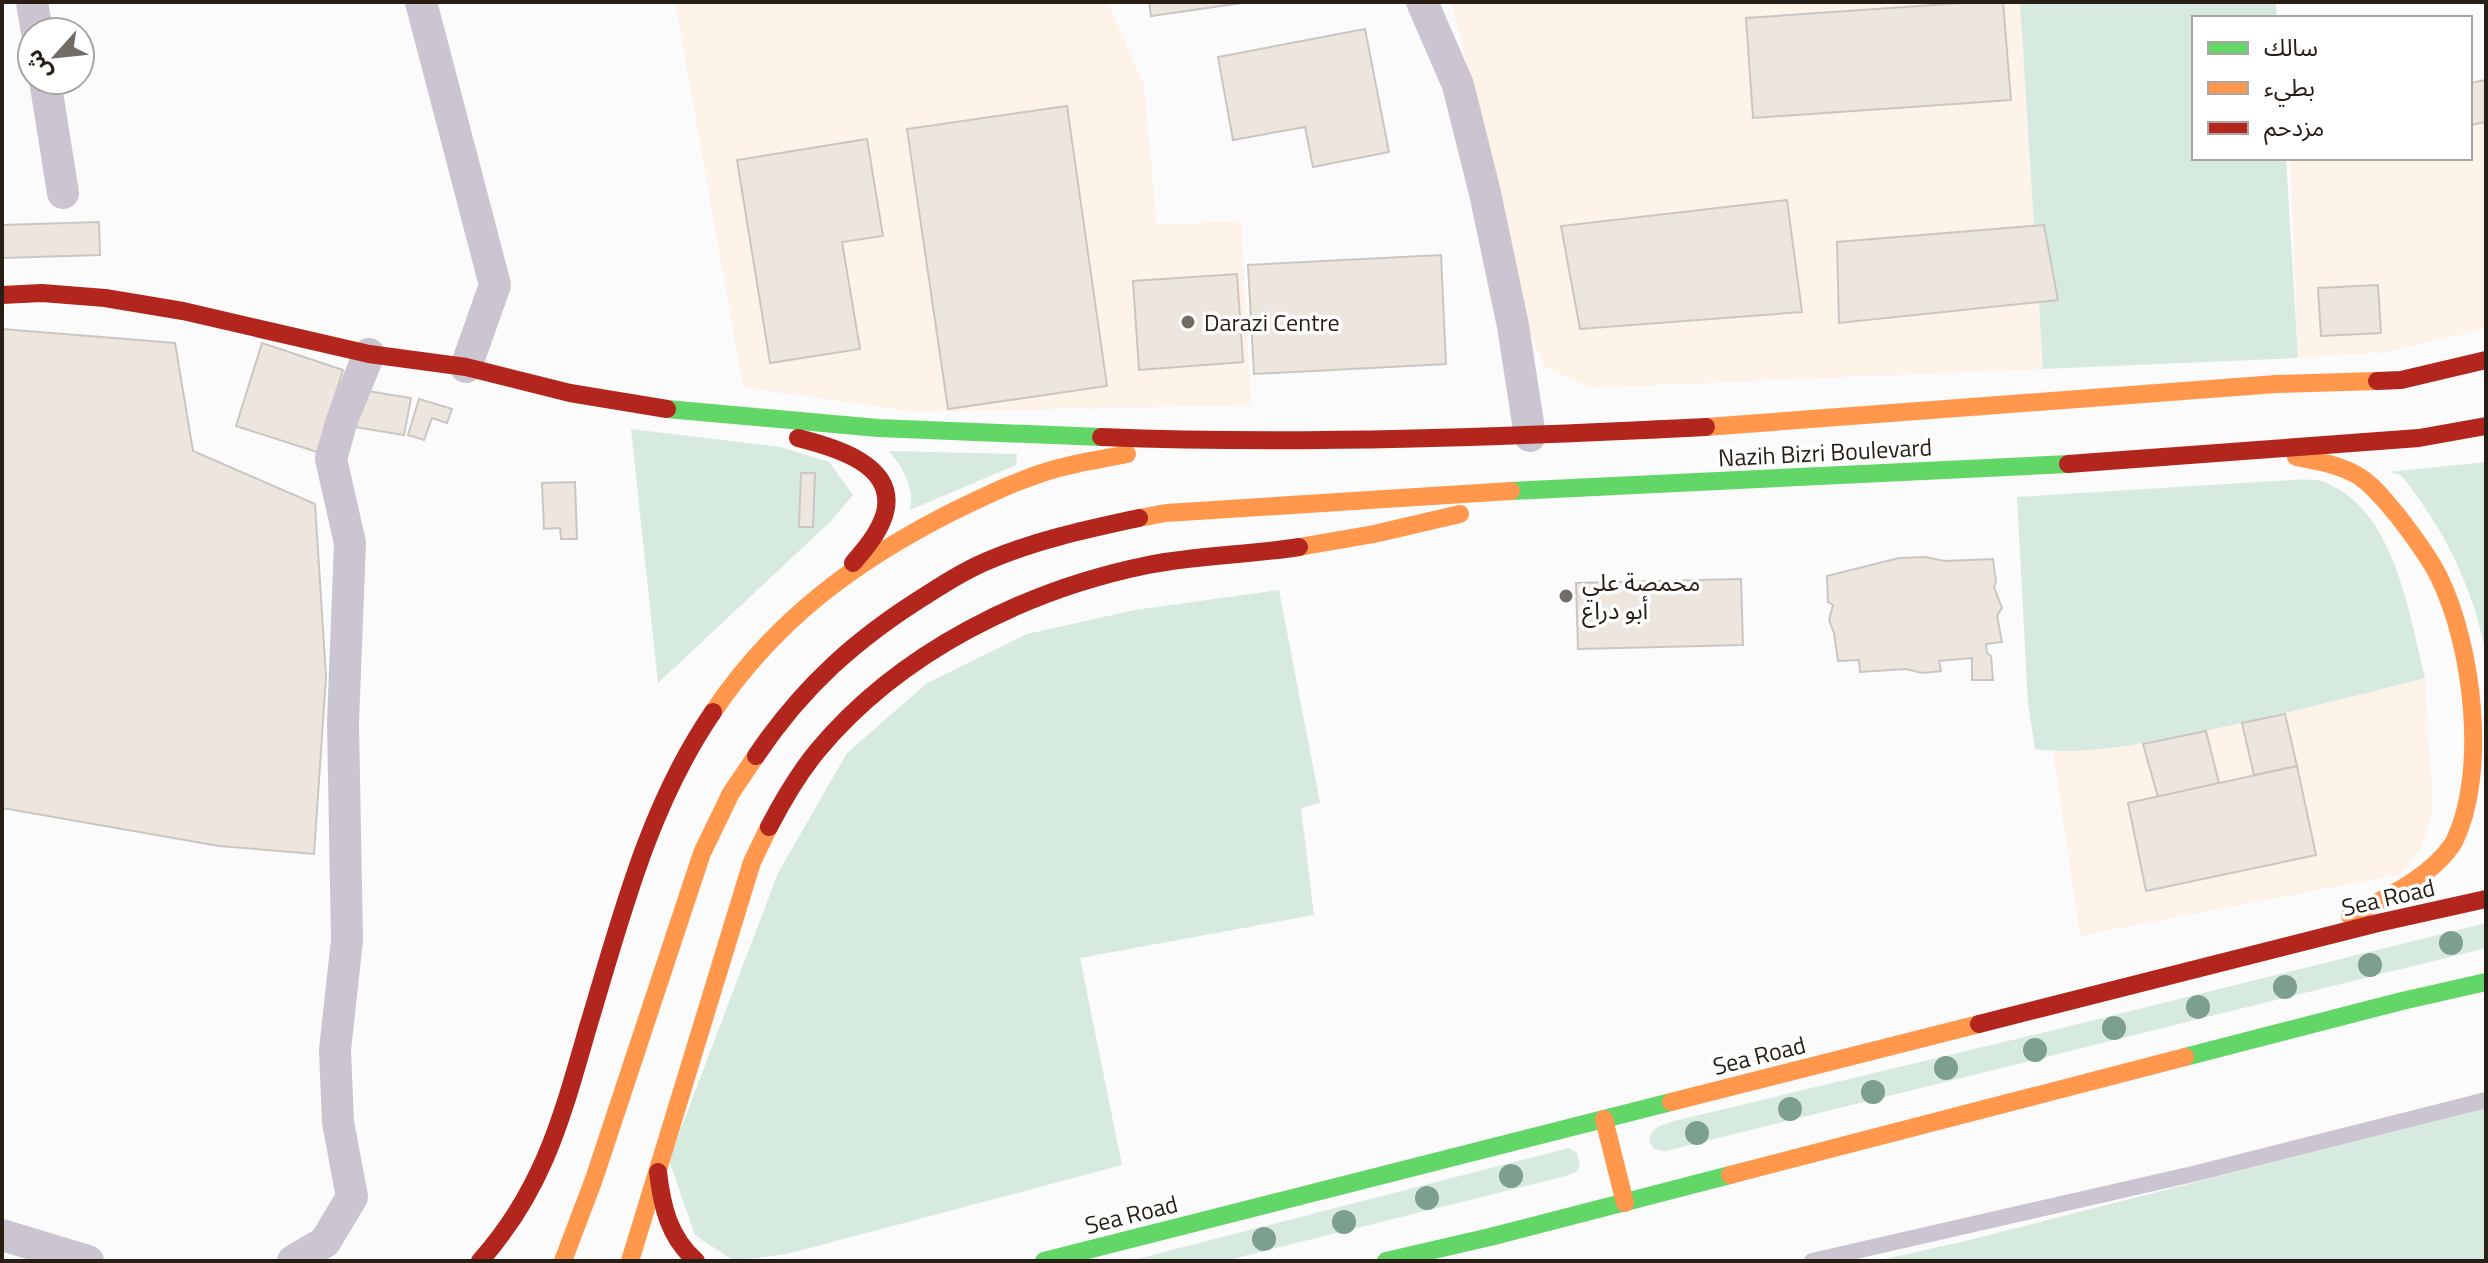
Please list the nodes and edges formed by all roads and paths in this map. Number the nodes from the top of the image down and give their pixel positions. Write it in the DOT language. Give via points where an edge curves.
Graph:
graph roads {
  1 [pos="421,2"];
  2 [pos="1422,2"];
  3 [pos="48,96"];
  4 [pos="63,193"];
  5 [pos="2,295"];
  6 [pos="369,354"];
  7 [pos="2486,360"];
  8 [pos="466,367"];
  9 [pos="667,409"];
  10 [pos="2486,426"];
  11 [pos="1530,436"];
  12 [pos="1183,440"];
  13 [pos="2258,451"];
  14 [pos="1563,488"];
  15 [pos="833,584"];
  16 [pos="2486,899"];
  17 [pos="2280,948"];
  18 [pos="2486,982"];
  19 [pos="2486,1100"];
  20 [pos="1604,1119"];
  21 [pos="658,1166"];
  22 [pos="1625,1203"];
  23 [pos="524,1204"];
  24 [pos="2,1235"];
  25 [pos="513,1251"];
  26 [pos="88,1261"];
  27 [pos="293,1261"];
  28 [pos="480,1261"];
  29 [pos="563,1261"];
  30 [pos="630,1261"];
  31 [pos="696,1261"];
  32 [pos="1044,1261"];
  33 [pos="1386,1261"];
  34 [pos="1812,1261"];
  1 -- 8 [label="street" via="495,285"];
  2 -- 11 [label="street" via="1458,85 1481,177"];
  3 -- 4 [label="street"];
  5 -- 6 [label="main road" via="105,298"];
  6 -- 8 [label="main road"];
  6 -- 27 [label="street" via="331,459 350,543 343,722 347,940 335,1050 338,1122 352,1197 325,1242"];
  7 -- 11 [label="main road, Nazih Bizri Boulevard" via="2401,380 2276,384 1778,423"];
  8 -- 9 [label="main road" via="570,393"];
  9 -- 12 [label="main road" via="878,428"];
  9 -- 15 [label="main road" via="828,444 877,471 887,497 883,520 866,549"];
  10 -- 13 [label="main road, Nazih Bizri Boulevard" via="2419,438"];
  11 -- 12 [label="main road, Nazih Bizri Boulevard"];
  12 -- 15 [label="main road" via="1066,466 1002,489 891,544"];
  13 -- 14 [label="main road, Nazih Bizri Boulevard"];
  13 -- 17 [label="main road" via="2339,467 2362,478 2392,508 2427,556 2448,598 2479,724 2473,795 2446,853 2357,913"];
  14 -- 21 [label="main road" via="1387,533 1148,565 1051,593 960,634 914,663 828,739 764,837 741,891"];
  14 -- 29 [label="main road, Nazih Bizri Boulevard" via="1166,513 1063,534 956,576 849,648 767,739 731,793 702,853"];
  15 -- 23 [label="main road" via="778,633 730,689 664,795 559,1117"];
  16 -- 17 [label="main road, Sea Road"];
  17 -- 20 [label="main road, Sea Road"];
  18 -- 22 [label="main road"];
  19 -- 34 [label="lane"];
  20 -- 22 [label="main road"];
  20 -- 32 [label="main road, Sea Road"];
  21 -- 30 [label="main road"];
  21 -- 31 [label="main road" via="662,1208"];
  22 -- 33 [label="main road"];
  23 -- 25 [label="main road"];
  23 -- 28 [label="main road"];
  24 -- 26 [label="street"];
}
